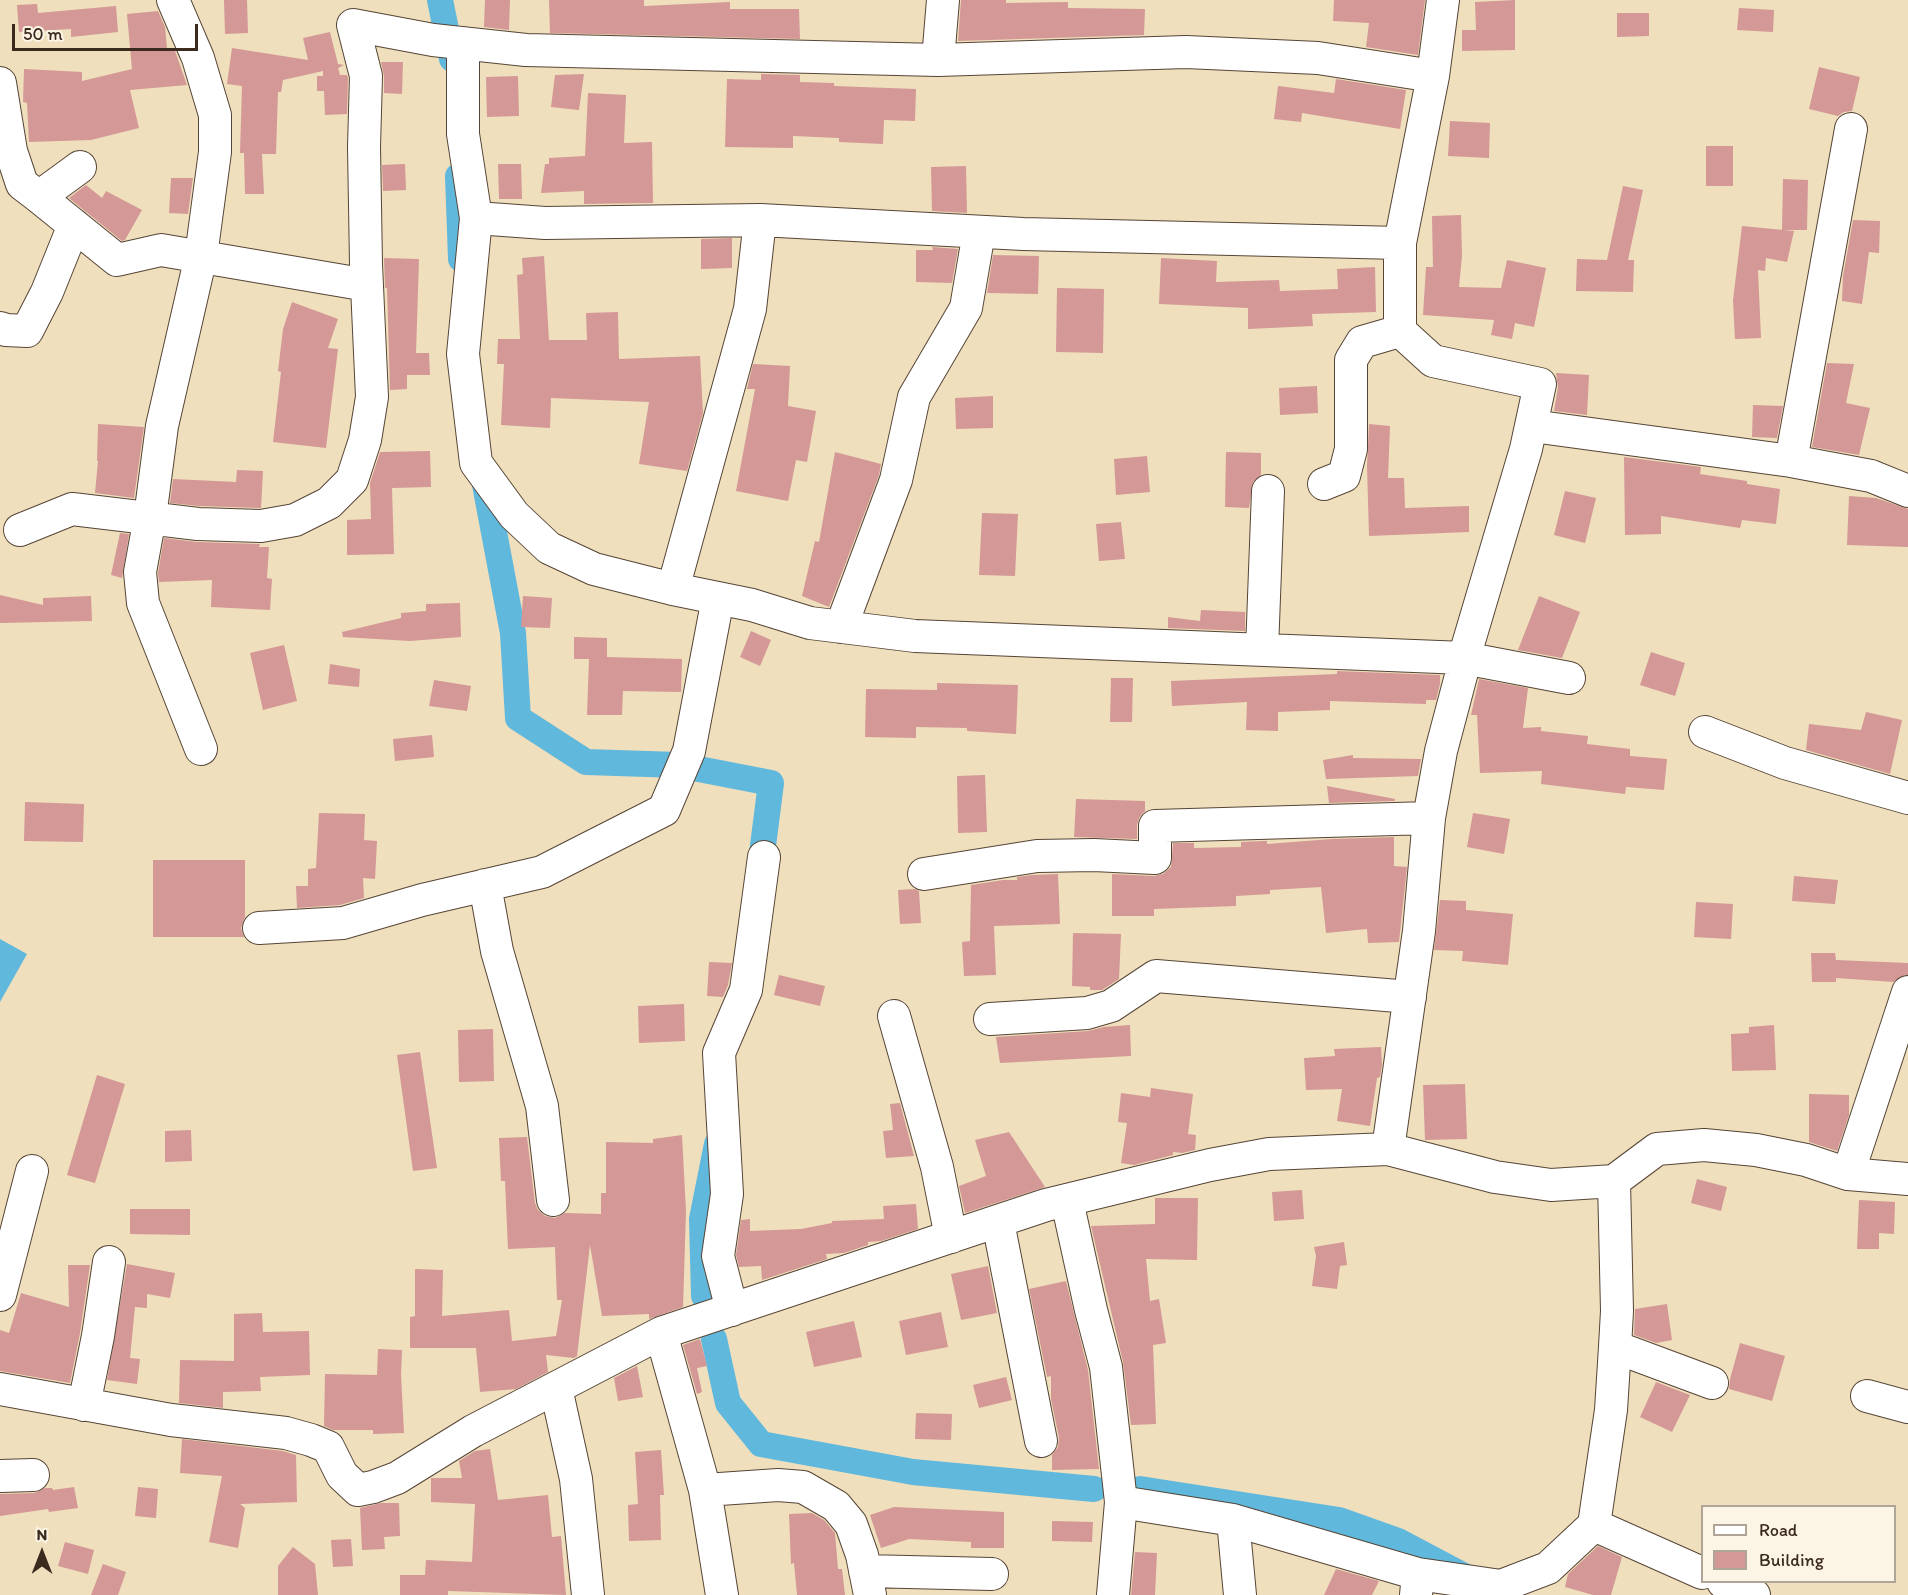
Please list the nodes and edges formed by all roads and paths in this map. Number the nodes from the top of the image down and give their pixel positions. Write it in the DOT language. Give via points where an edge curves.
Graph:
graph roads {
  1 [pos="173,0"];
  2 [pos="943,0"];
  3 [pos="1443,0"];
  4 [pos="348,12"];
  5 [pos="463,43"];
  6 [pos="938,60"];
  7 [pos="1433,76"];
  8 [pos="0,83"];
  9 [pos="1851,129"];
  10 [pos="80,167"];
  11 [pos="39,197"];
  12 [pos="476,219"];
  13 [pos="760,220"];
  14 [pos="74,225"];
  15 [pos="979,232"];
  16 [pos="1400,243"];
  17 [pos="201,256"];
  18 [pos="367,285"];
  19 [pos="0,328"];
  20 [pos="1400,331"];
  21 [pos="1532,426"];
  22 [pos="1791,461"];
  23 [pos="1324,484"];
  24 [pos="1268,491"];
  25 [pos="1908,492"];
  26 [pos="150,517"];
  27 [pos="20,530"];
  28 [pos="673,589"];
  29 [pos="718,598"];
  30 [pos="841,627"];
  31 [pos="1262,650"];
  32 [pos="1464,658"];
  33 [pos="1569,678"];
  34 [pos="1705,732"];
  35 [pos="201,749"];
  36 [pos="1908,798"];
  37 [pos="1429,818"];
  38 [pos="764,857"];
  39 [pos="924,874"];
  40 [pos="485,885"];
  41 [pos="259,928"];
  42 [pos="1908,992"];
  43 [pos="1410,997"];
  44 [pos="894,1016"];
  45 [pos="990,1019"];
  46 [pos="1388,1149"];
  47 [pos="32,1171"];
  48 [pos="1848,1174"];
  49 [pos="1908,1179"];
  50 [pos="1614,1181"];
  51 [pos="553,1200"];
  52 [pos="1067,1201"];
  53 [pos="998,1222"];
  54 [pos="951,1238"];
  55 [pos="109,1262"];
  56 [pos="0,1295"];
  57 [pos="732,1310"];
  58 [pos="662,1333"];
  59 [pos="1614,1347"];
  60 [pos="1712,1383"];
  61 [pos="556,1388"];
  62 [pos="0,1389"];
  63 [pos="1868,1396"];
  64 [pos="84,1405"];
  65 [pos="1908,1407"];
  66 [pos="1041,1441"];
  67 [pos="33,1475"];
  68 [pos="0,1476"];
  69 [pos="705,1490"];
  70 [pos="1121,1502"];
  71 [pos="1233,1520"];
  72 [pos="1594,1525"];
  73 [pos="1701,1573"];
  74 [pos="992,1574"];
  75 [pos="868,1583"];
  76 [pos="1727,1583"];
  77 [pos="1417,1585"];
  78 [pos="588,1595"];
  79 [pos="722,1595"];
  80 [pos="1113,1595"];
  81 [pos="1240,1595"];
  82 [pos="1754,1595"];
  1 -- 17 [label="street" via="198,57 215,115 215,152"];
  2 -- 6 [label="street"];
  3 -- 7 [label="street"];
  4 -- 5 [label="street" via="433,40"];
  4 -- 18 [label="street" via="366,76"];
  5 -- 6 [label="street" via="526,50"];
  5 -- 12 [label="street" via="464,134"];
  6 -- 7 [label="street" via="1186,52 1318,58"];
  7 -- 16 [label="street"];
  8 -- 11 [label="street" via="11,151 22,184"];
  9 -- 22 [label="street"];
  10 -- 11 [label="street"];
  11 -- 14 [label="street"];
  12 -- 13 [label="street" via="545,223"];
  12 -- 28 [label="street" via="464,354 476,464 514,514 549,548 594,569"];
  13 -- 15 [label="street"];
  13 -- 28 [label="street" via="750,309"];
  14 -- 17 [label="street" via="117,261 161,250"];
  14 -- 19 [label="street" via="27,331"];
  15 -- 16 [label="street"];
  15 -- 30 [label="street" via="966,308 914,397 896,480"];
  16 -- 20 [label="street"];
  17 -- 18 [label="street"];
  17 -- 26 [label="street" via="162,426"];
  18 -- 26 [label="street" via="372,397 365,440 352,480 329,503 295,520 261,526 198,524"];
  20 -- 21 [label="street" via="1432,361 1540,384"];
  20 -- 23 [label="street" via="1362,342 1351,360 1351,449 1344,476"];
  21 -- 22 [label="street"];
  21 -- 32 [label="street"];
  22 -- 25 [label="street" via="1871,476"];
  24 -- 31 [label="street"];
  26 -- 27 [label="street" via="72,509"];
  26 -- 35 [label="street" via="140,572 143,603"];
  28 -- 29 [label="street"];
  29 -- 30 [label="street" via="810,623"];
  29 -- 40 [label="street" via="689,751 664,810 542,872"];
  30 -- 31 [label="street" via="915,636"];
  31 -- 32 [label="street"];
  32 -- 33 [label="street"];
  32 -- 37 [label="street"];
  34 -- 36 [label="street" via="1785,763"];
  37 -- 39 [label="street" via="1155,826 1155,858 1037,856"];
  37 -- 43 [label="street"];
  38 -- 57 [label="street" via="746,990 719,1053 727,1194 718,1256"];
  40 -- 41 [label="street" via="343,922"];
  40 -- 51 [label="street" via="497,951 542,1106"];
  42 -- 48 [label="street"];
  43 -- 45 [label="street" via="1156,976 1111,1006 1087,1013"];
  43 -- 46 [label="street"];
  44 -- 54 [label="street" via="937,1167"];
  46 -- 50 [label="street" via="1495,1177 1551,1185"];
  46 -- 52 [label="street" via="1269,1154"];
  47 -- 56 [label="street"];
  48 -- 49 [label="street"];
  48 -- 50 [label="street" via="1806,1160 1704,1145 1657,1149"];
  50 -- 59 [label="street"];
  52 -- 53 [label="street" via="1046,1204"];
  52 -- 70 [label="street" via="1106,1367"];
  53 -- 54 [label="street"];
  53 -- 66 [label="street"];
  54 -- 57 [label="street"];
  55 -- 64 [label="street"];
  57 -- 58 [label="street"];
  58 -- 61 [label="street"];
  58 -- 69 [label="street"];
  59 -- 60 [label="street"];
  59 -- 72 [label="street" via="1611,1410"];
  61 -- 64 [label="street" via="473,1431 398,1478 358,1490 342,1475 328,1447 311,1440 286,1433"];
  61 -- 78 [label="street" via="576,1479"];
  62 -- 64 [label="street"];
  63 -- 65 [label="street"];
  67 -- 68 [label="street"];
  69 -- 75 [label="street" via="803,1487 836,1506 851,1524"];
  69 -- 79 [label="street"];
  70 -- 71 [label="street"];
  70 -- 80 [label="street"];
  71 -- 77 [label="street"];
  71 -- 81 [label="street"];
  72 -- 73 [label="street"];
  72 -- 77 [label="street" via="1548,1568 1501,1586"];
  74 -- 75 [label="street"];
  76 -- 82 [label="street"];
}
